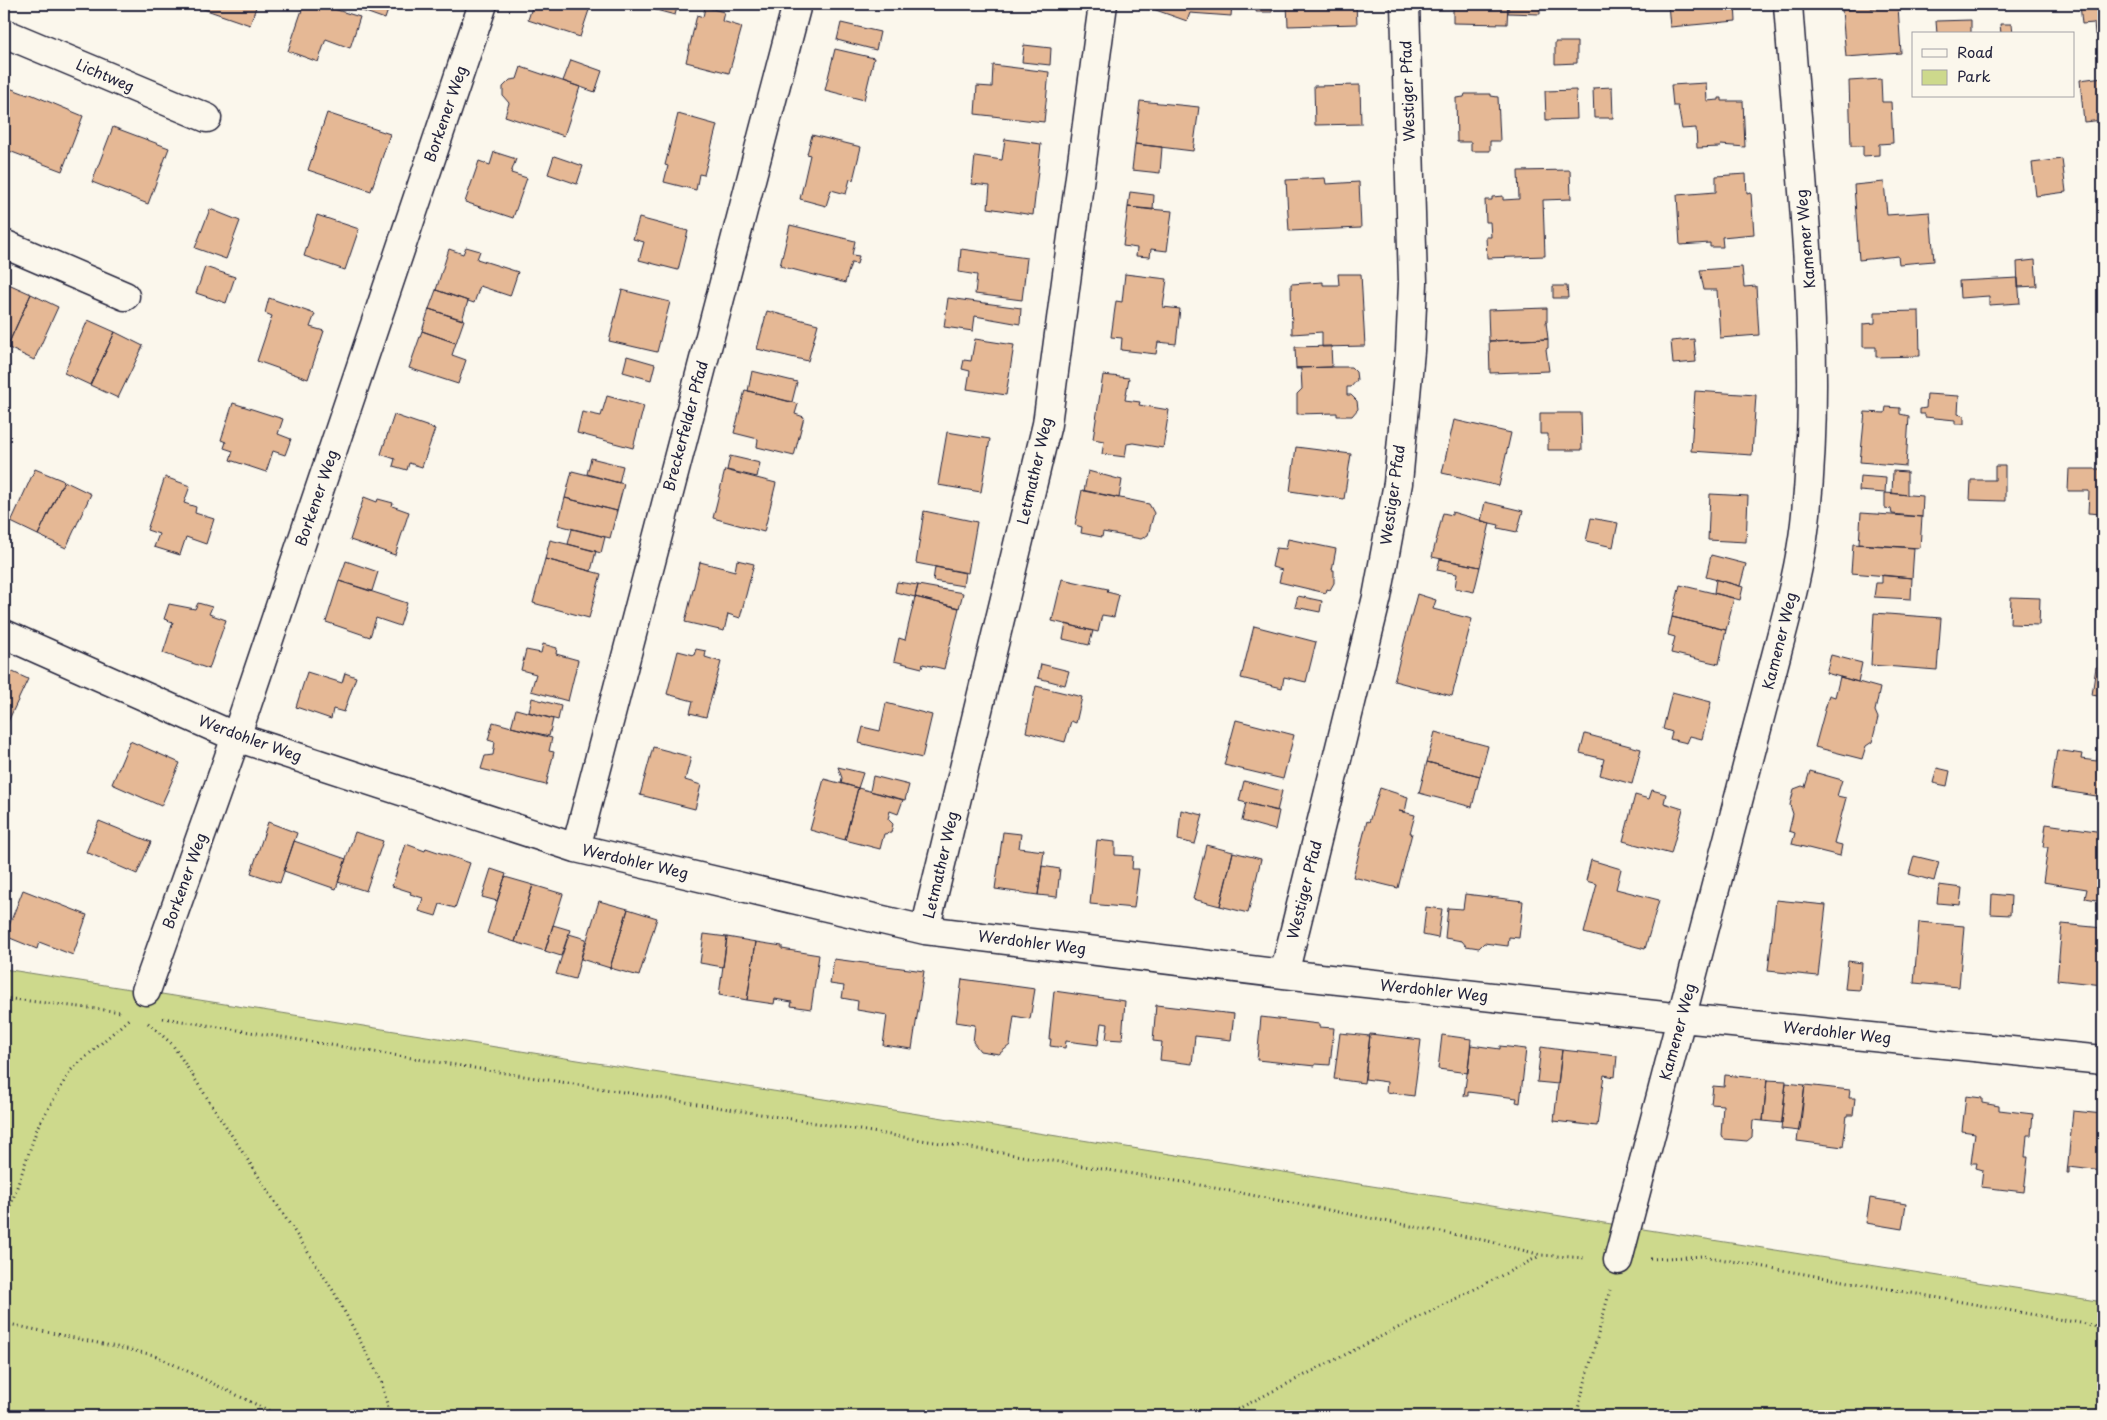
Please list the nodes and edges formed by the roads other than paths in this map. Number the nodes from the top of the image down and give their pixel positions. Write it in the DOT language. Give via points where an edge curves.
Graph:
graph roads {
  1 [pos="483,4"];
  2 [pos="797,4"];
  3 [pos="1103,4"];
  4 [pos="1405,4"];
  5 [pos="1788,4"];
  6 [pos="4,33"];
  7 [pos="207,118"];
  8 [pos="4,244"];
  9 [pos="125,296"];
  10 [pos="4,634"];
  11 [pos="236,737"];
  12 [pos="576,848"];
  13 [pos="926,930"];
  14 [pos="1284,974"];
  15 [pos="146,991"];
  16 [pos="1682,1018"];
  17 [pos="2103,1060"];
  18 [pos="1618,1260"];
  1 -- 11 [label="street, Borkener Weg"];
  2 -- 12 [label="street, Breckerfelder Pfad"];
  3 -- 13 [label="street, Letmather Weg" via="1047,424"];
  4 -- 14 [label="street, Westiger Pfad" via="1413,283 1398,482 1376,597"];
  5 -- 16 [label="street, Kamener Weg" via="1811,304 1812,382 1805,524 1796,578"];
  6 -- 7 [label="street, Lichtweg"];
  8 -- 9 [label="street"];
  10 -- 11 [label="street, Werdohler Weg"];
  11 -- 12 [label="street, Werdohler Weg"];
  11 -- 15 [label="street, Borkener Weg"];
  12 -- 13 [label="street, Werdohler Weg"];
  13 -- 14 [label="street, Werdohler Weg"];
  14 -- 16 [label="street, Werdohler Weg"];
  16 -- 17 [label="street, Werdohler Weg"];
  16 -- 18 [label="street, Kamener Weg"];
}
